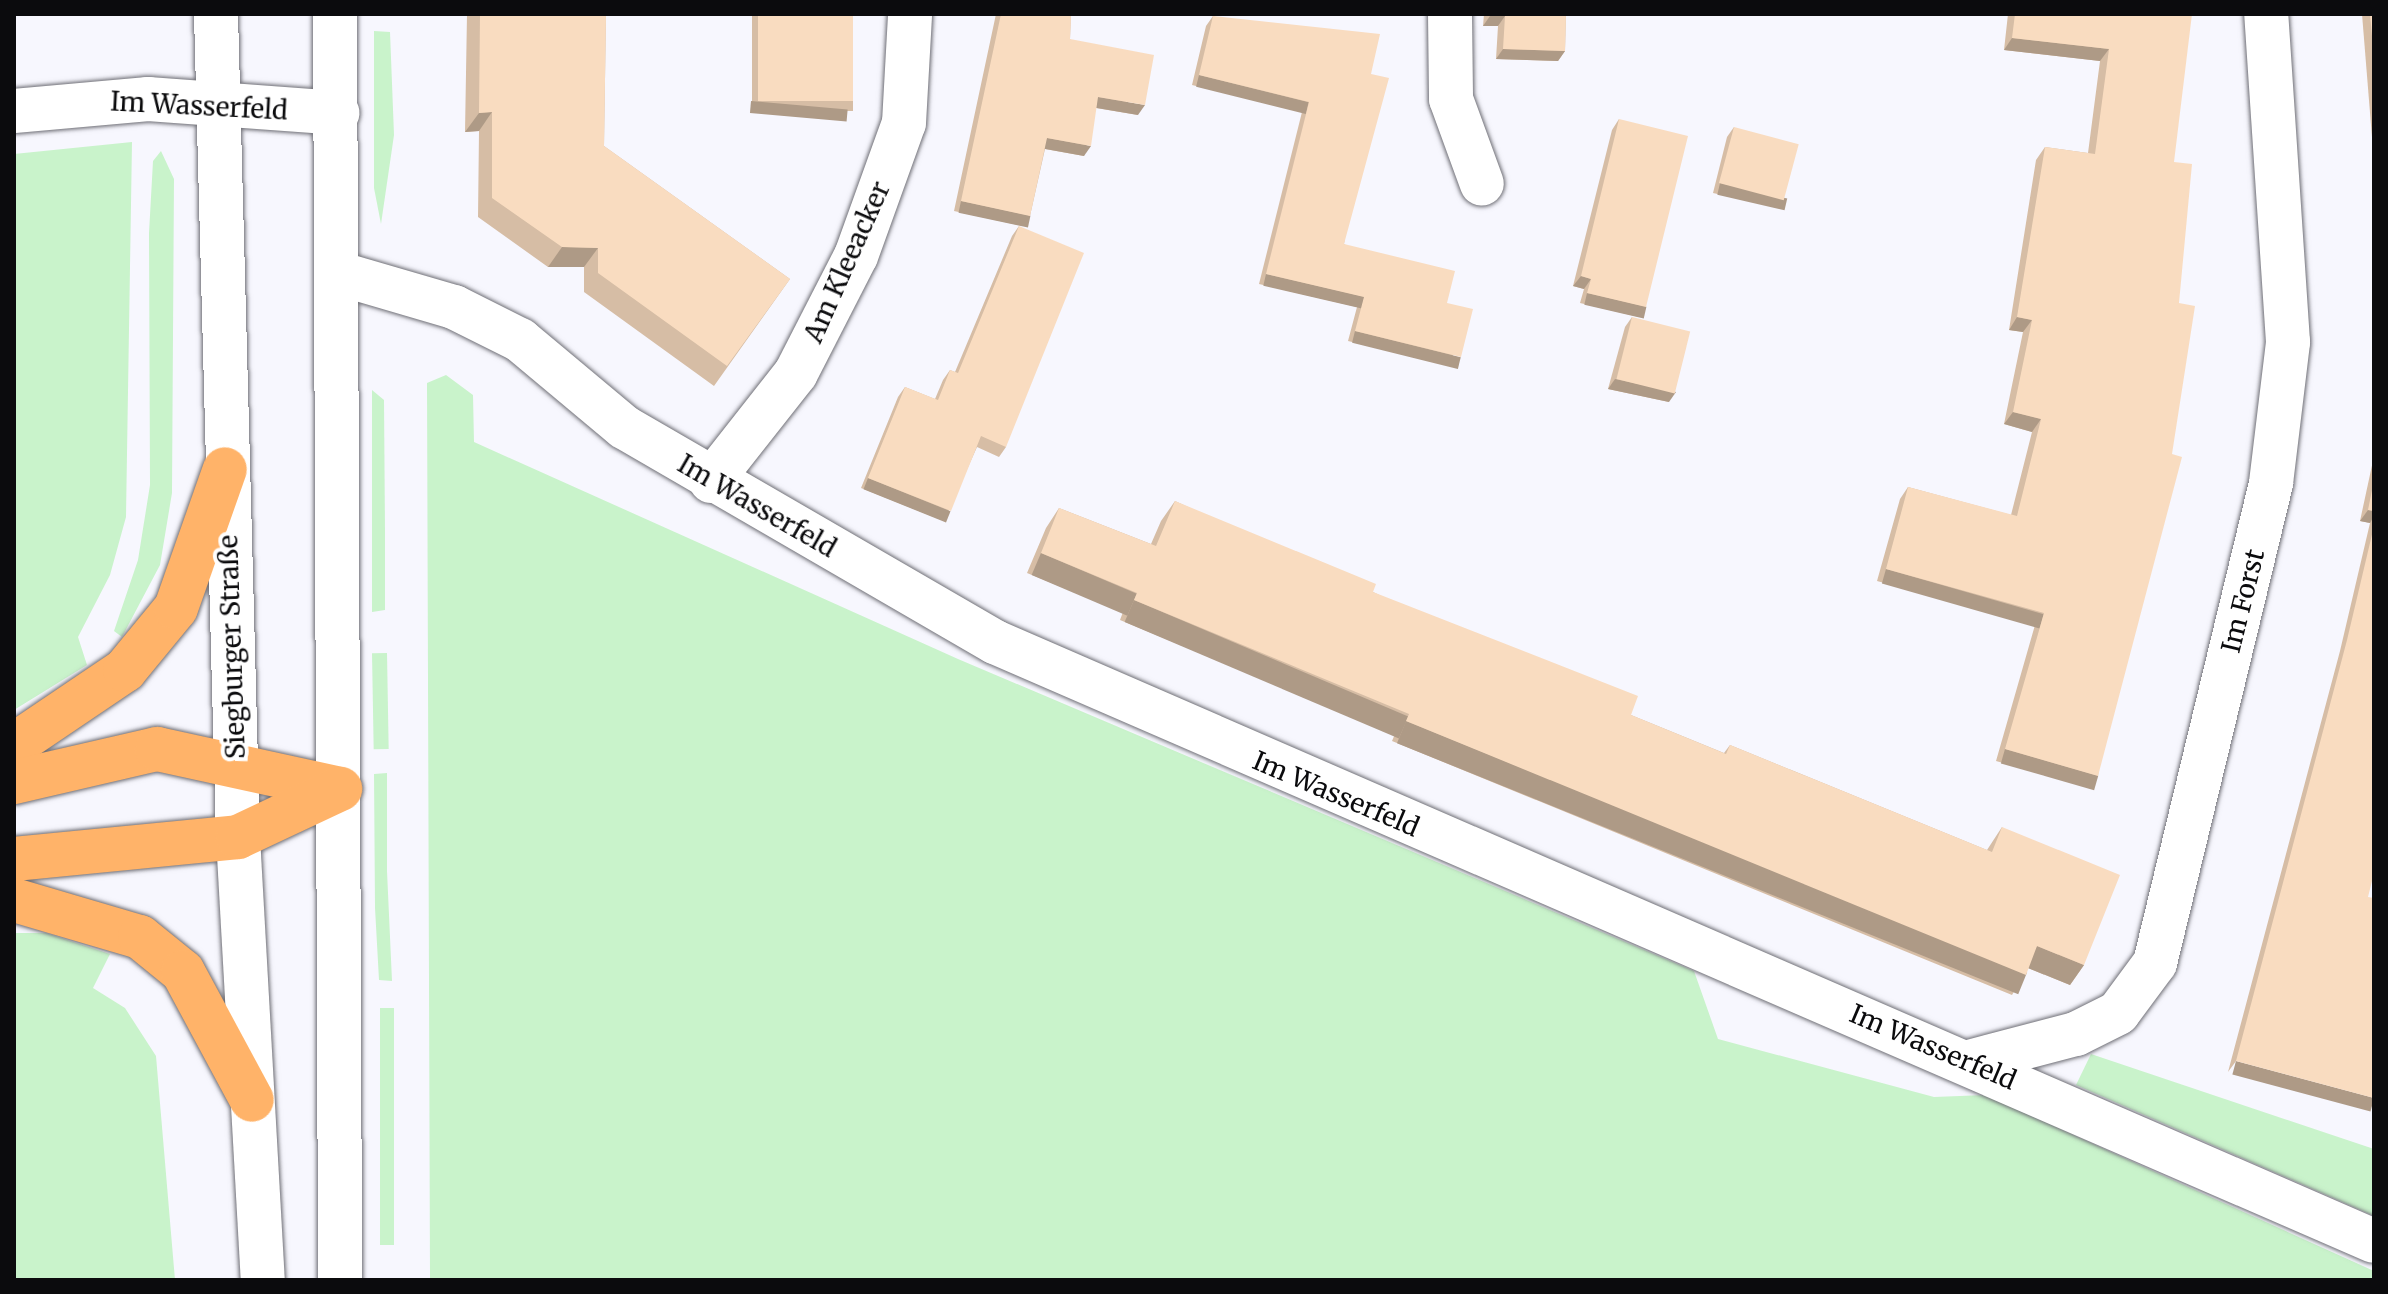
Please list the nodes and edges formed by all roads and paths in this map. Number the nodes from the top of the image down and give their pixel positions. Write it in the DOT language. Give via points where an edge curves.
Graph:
graph roads {
  1 [pos="216,14"];
  2 [pos="335,14"];
  3 [pos="910,14"];
  4 [pos="1450,14"];
  5 [pos="2266,14"];
  6 [pos="218,105"];
  7 [pos="14,111"];
  8 [pos="337,113"];
  9 [pos="1482,184"];
  10 [pos="341,274"];
  11 [pos="225,469"];
  12 [pos="711,481"];
  13 [pos="14,745"];
  14 [pos="236,761"];
  15 [pos="14,782"];
  16 [pos="340,789"];
  17 [pos="238,837"];
  18 [pos="14,859"];
  19 [pos="14,900"];
  20 [pos="1969,1062"];
  21 [pos="252,1100"];
  22 [pos="2374,1241"];
  23 [pos="263,1280"];
  24 [pos="340,1280"];
  1 -- 6 [label="street, Siegburger Straße"];
  2 -- 8 [label="street"];
  3 -- 12 [label="street, Am Kleeacker" via="904,123 856,256 796,373"];
  4 -- 9 [label="street" via="1451,99"];
  5 -- 20 [label="street, Im Forst" via="2285,373 2271,483 2155,963 2118,1013 2076,1034"];
  6 -- 7 [label="street, Im Wasserfeld" via="148,99"];
  6 -- 8 [label="street, Im Wasserfeld"];
  6 -- 11 [label="street, Siegburger Straße"];
  8 -- 10 [label="street"];
  10 -- 12 [label="street, Im Wasserfeld" via="454,307 520,340 624,427"];
  10 -- 16 [label="street"];
  11 -- 13 [label="highway" via="176,608 125,670"];
  11 -- 14 [label="street, Siegburger Straße"];
  12 -- 20 [label="street, Im Wasserfeld" via="995,642 1326,791"];
  14 -- 15 [label="highway" via="157,749"];
  14 -- 16 [label="highway"];
  14 -- 17 [label="street, Siegburger Straße"];
  16 -- 17 [label="highway"];
  16 -- 24 [label="street"];
  17 -- 18 [label="highway"];
  17 -- 21 [label="street, Siegburger Straße"];
  19 -- 21 [label="highway" via="140,937 183,972"];
  20 -- 22 [label="street, Im Wasserfeld"];
  21 -- 23 [label="street, Siegburger Straße"];
}
